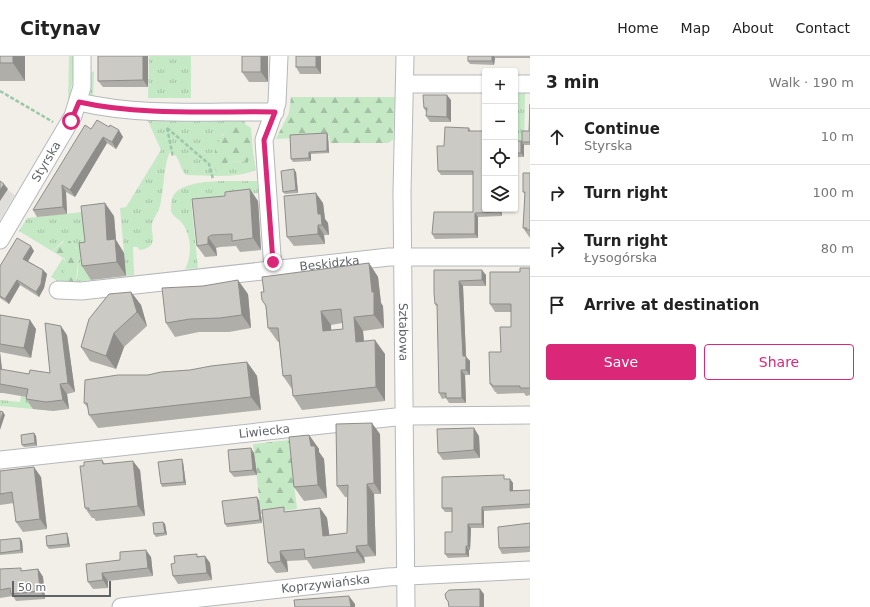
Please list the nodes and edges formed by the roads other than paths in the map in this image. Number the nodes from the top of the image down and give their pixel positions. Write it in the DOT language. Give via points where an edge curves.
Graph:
graph roads {
  1 [pos="82,56"];
  2 [pos="279,56"];
  3 [pos="405,56"];
  4 [pos="405,84"];
  5 [pos="482,84"];
  6 [pos="518,84"];
  7 [pos="530,84"];
  8 [pos="79,102"];
  9 [pos="275,112"];
  10 [pos="0,240"];
  11 [pos="403,256"];
  12 [pos="530,257"];
  13 [pos="273,270"];
  14 [pos="58,290"];
  15 [pos="530,415"];
  16 [pos="406,416"];
  17 [pos="0,460"];
  18 [pos="530,570"];
  19 [pos="405,577"];
  20 [pos="122,607"];
  21 [pos="406,607"];
  1 -- 8 [label="street, Styrska"];
  2 -- 9 [label="street" via="279,93"];
  3 -- 4 [label="street, Sztabowa"];
  4 -- 5 [label="street"];
  4 -- 11 [label="street, Sztabowa"];
  6 -- 7 [label="street"];
  8 -- 9 [label="street" via="103,107 158,111"];
  8 -- 10 [label="street, Styrska" via="71,121"];
  9 -- 13 [label="street" via="264,140"];
  11 -- 12 [label="street, Beskidzka"];
  11 -- 13 [label="street, Beskidzka"];
  11 -- 16 [label="street, Sztabowa"];
  13 -- 14 [label="street, Beskidzka" via="81,291"];
  15 -- 16 [label="street, Liwiecka"];
  16 -- 17 [label="street, Liwiecka"];
  16 -- 19 [label="street, Sztabowa"];
  18 -- 19 [label="street, Koprzywiańska"];
  19 -- 20 [label="street, Koprzywiańska"];
  19 -- 21 [label="street, Sztabowa"];
}
